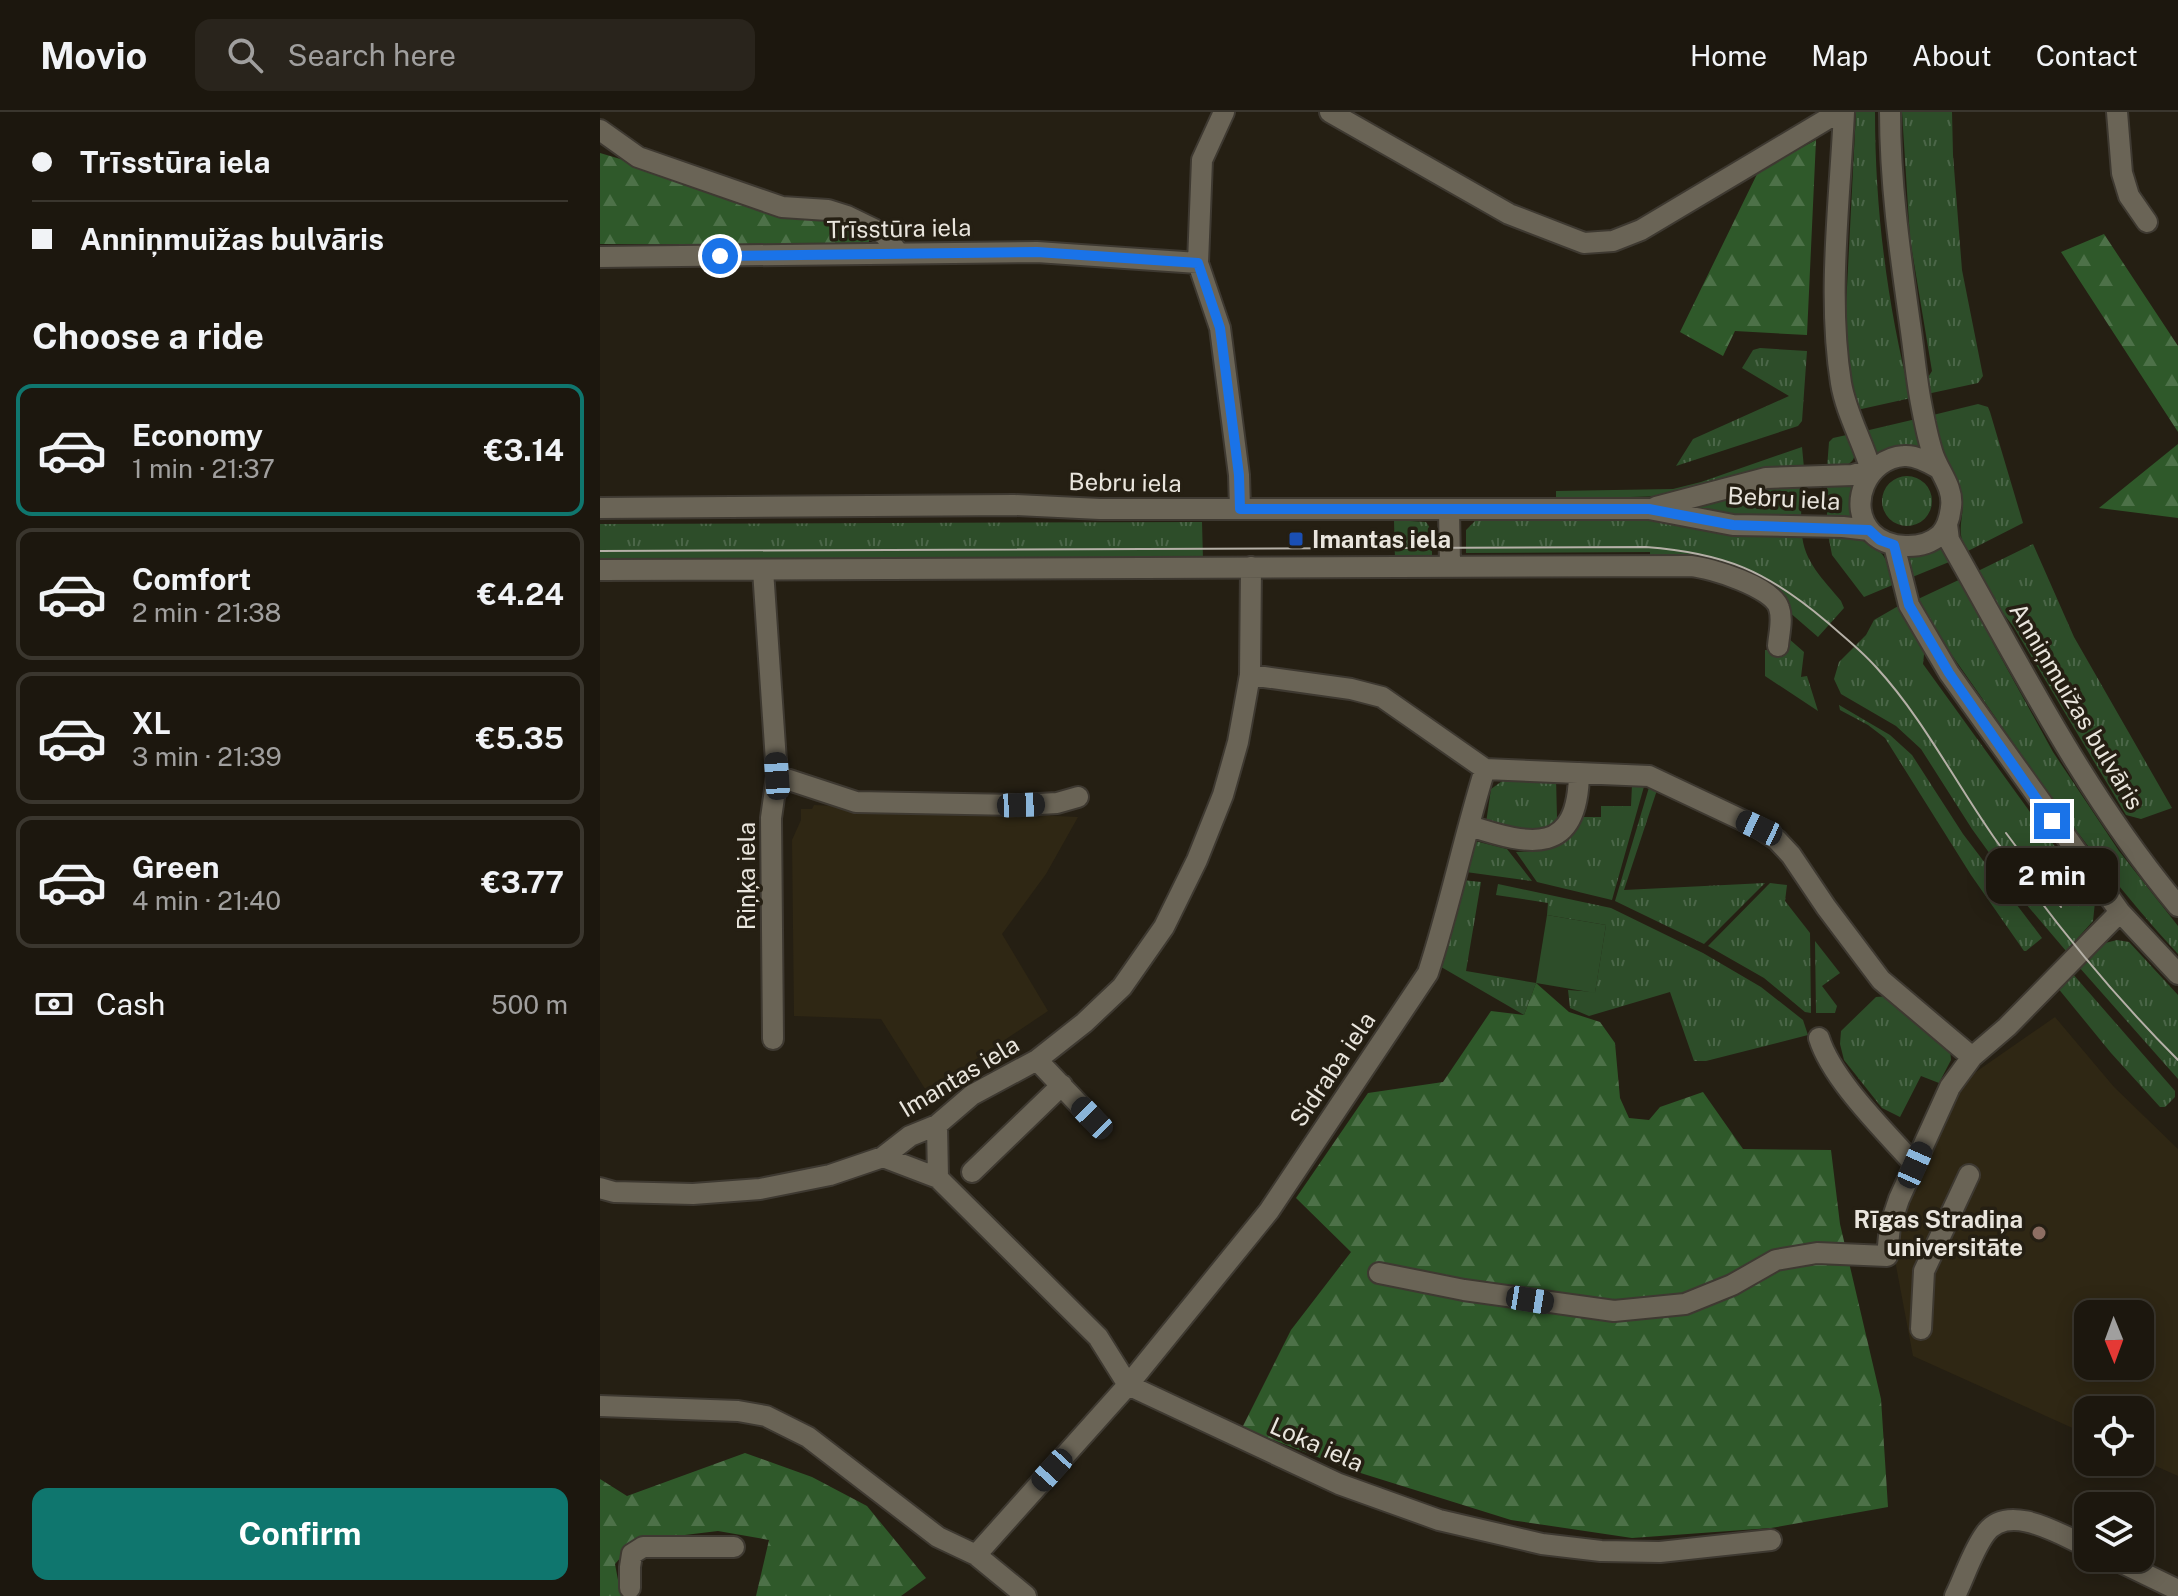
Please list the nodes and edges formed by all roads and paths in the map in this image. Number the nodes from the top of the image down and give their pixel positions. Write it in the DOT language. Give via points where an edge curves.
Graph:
graph roads {
  1 [pos="1224,112"];
  2 [pos="1330,112"];
  3 [pos="1842,112"];
  4 [pos="1890,112"];
  5 [pos="2117,112"];
  6 [pos="600,130"];
  7 [pos="2147,222"];
  8 [pos="899,254"];
  9 [pos="600,257"];
  10 [pos="1198,263"];
  11 [pos="1938,468"];
  12 [pos="1871,470"];
  13 [pos="600,508"];
  14 [pos="1240,509"];
  15 [pos="1649,509"];
  16 [pos="1449,510"];
  17 [pos="1947,524"];
  18 [pos="1869,530"];
  19 [pos="1894,545"];
  20 [pos="1450,565"];
  21 [pos="1251,567"];
  22 [pos="600,570"];
  23 [pos="763,570"];
  24 [pos="1778,646"];
  25 [pos="1250,675"];
  26 [pos="1485,769"];
  27 [pos="1579,773"];
  28 [pos="777,776"];
  29 [pos="1078,797"];
  30 [pos="1470,826"];
  31 [pos="2178,906"];
  32 [pos="2120,912"];
  33 [pos="2178,974"];
  34 [pos="1819,1038"];
  35 [pos="773,1039"];
  36 [pos="1972,1057"];
  37 [pos="1037,1060"];
  38 [pos="1062,1085"];
  39 [pos="1092,1118"];
  40 [pos="937,1125"];
  41 [pos="883,1157"];
  42 [pos="1915,1165"];
  43 [pos="972,1172"];
  44 [pos="1969,1175"];
  45 [pos="938,1178"];
  46 [pos="600,1188"];
  47 [pos="1379,1273"];
  48 [pos="1921,1329"];
  49 [pos="1128,1385"];
  50 [pos="600,1406"];
  51 [pos="1771,1540"];
  52 [pos="2074,1541"];
  53 [pos="734,1547"];
  54 [pos="976,1555"];
  55 [pos="2141,1572"];
  56 [pos="630,1588"];
  57 [pos="2178,1590"];
  58 [pos="1026,1596"];
  59 [pos="1955,1596"];
  1 -- 10 [label="street" via="1202,160"];
  2 -- 3 [label="street" via="1509,214 1584,243 1613,241 1641,230"];
  3 -- 12 [label="street" via="1838,360 1846,406"];
  4 -- 11 [label="street, Anniņmuižas bulvāris" via="1894,211 1916,375"];
  5 -- 7 [label="street" via="2122,173 2129,196"];
  6 -- 8 [label="street" via="638,157 782,207 847,216 884,234"];
  8 -- 9 [label="street, Trīsstūra iela"];
  8 -- 10 [label="street, Trīsstūra iela" via="1037,252"];
  10 -- 14 [label="street" via="1220,328"];
  11 -- 12 [label="street" via="1904,456"];
  11 -- 17 [label="street, Anniņmuižas bulvāris" via="1951,493"];
  12 -- 15 [label="street, Bebru iela" via="1766,478"];
  12 -- 18 [label="street" via="1861,506"];
  13 -- 14 [label="street, Bebru iela"];
  14 -- 16 [label="street, Bebru iela"];
  15 -- 16 [label="street, Bebru iela"];
  15 -- 18 [label="street, Bebru iela" via="1733,525"];
  16 -- 20 [label="street"];
  17 -- 19 [label="street" via="1931,540"];
  17 -- 31 [label="street, Anniņmuižas bulvāris" via="1949,540 2065,745"];
  18 -- 19 [label="street"];
  19 -- 32 [label="street" via="1909,605 1949,673"];
  20 -- 21 [label="street"];
  20 -- 24 [label="street" via="1705,569 1772,598 1780,612"];
  21 -- 23 [label="street"];
  21 -- 25 [label="street, Imantas iela"];
  22 -- 23 [label="street"];
  23 -- 28 [label="street, Riņķa iela"];
  25 -- 26 [label="street" via="1382,697"];
  25 -- 37 [label="street, Imantas iela" via="1223,795 1164,927 1122,987"];
  26 -- 27 [label="street"];
  26 -- 30 [label="street, Sidraba iela"];
  27 -- 30 [label="street" via="1579,801 1568,826 1556,835 1536,841"];
  27 -- 36 [label="street" via="1649,776 1777,840 1881,980"];
  28 -- 29 [label="street" via="856,802 1021,805"];
  28 -- 35 [label="street, Riņķa iela" via="771,818"];
  30 -- 49 [label="street, Sidraba iela" via="1428,973 1269,1211"];
  32 -- 33 [label="street"];
  32 -- 36 [label="street"];
  34 -- 42 [label="street" via="1866,1111"];
  36 -- 42 [label="street" via="1950,1087"];
  37 -- 38 [label="street"];
  37 -- 40 [label="street, Imantas iela" via="972,1095"];
  38 -- 39 [label="street"];
  38 -- 43 [label="street"];
  40 -- 41 [label="street, Imantas iela" via="910,1136"];
  40 -- 45 [label="street"];
  41 -- 45 [label="street"];
  41 -- 46 [label="street, Imantas iela" via="830,1175 760,1189 693,1194"];
  42 -- 47 [label="street" via="1890,1226 1887,1256 1817,1253 1776,1260 1685,1304 1614,1311"];
  44 -- 48 [label="street" via="1924,1271"];
  45 -- 49 [label="street" via="1098,1337"];
  49 -- 51 [label="street, Loka iela" via="1339,1484 1454,1524 1601,1551 1660,1552"];
  49 -- 54 [label="street, Sidraba iela"];
  50 -- 54 [label="street" via="766,1416 808,1437 938,1537"];
  52 -- 59 [label="street" via="2039,1525 2000,1520 1987,1531"];
  53 -- 56 [label="street" via="643,1547 632,1554"];
  54 -- 58 [label="street"];
  55 -- 57 [label="street"];
}
